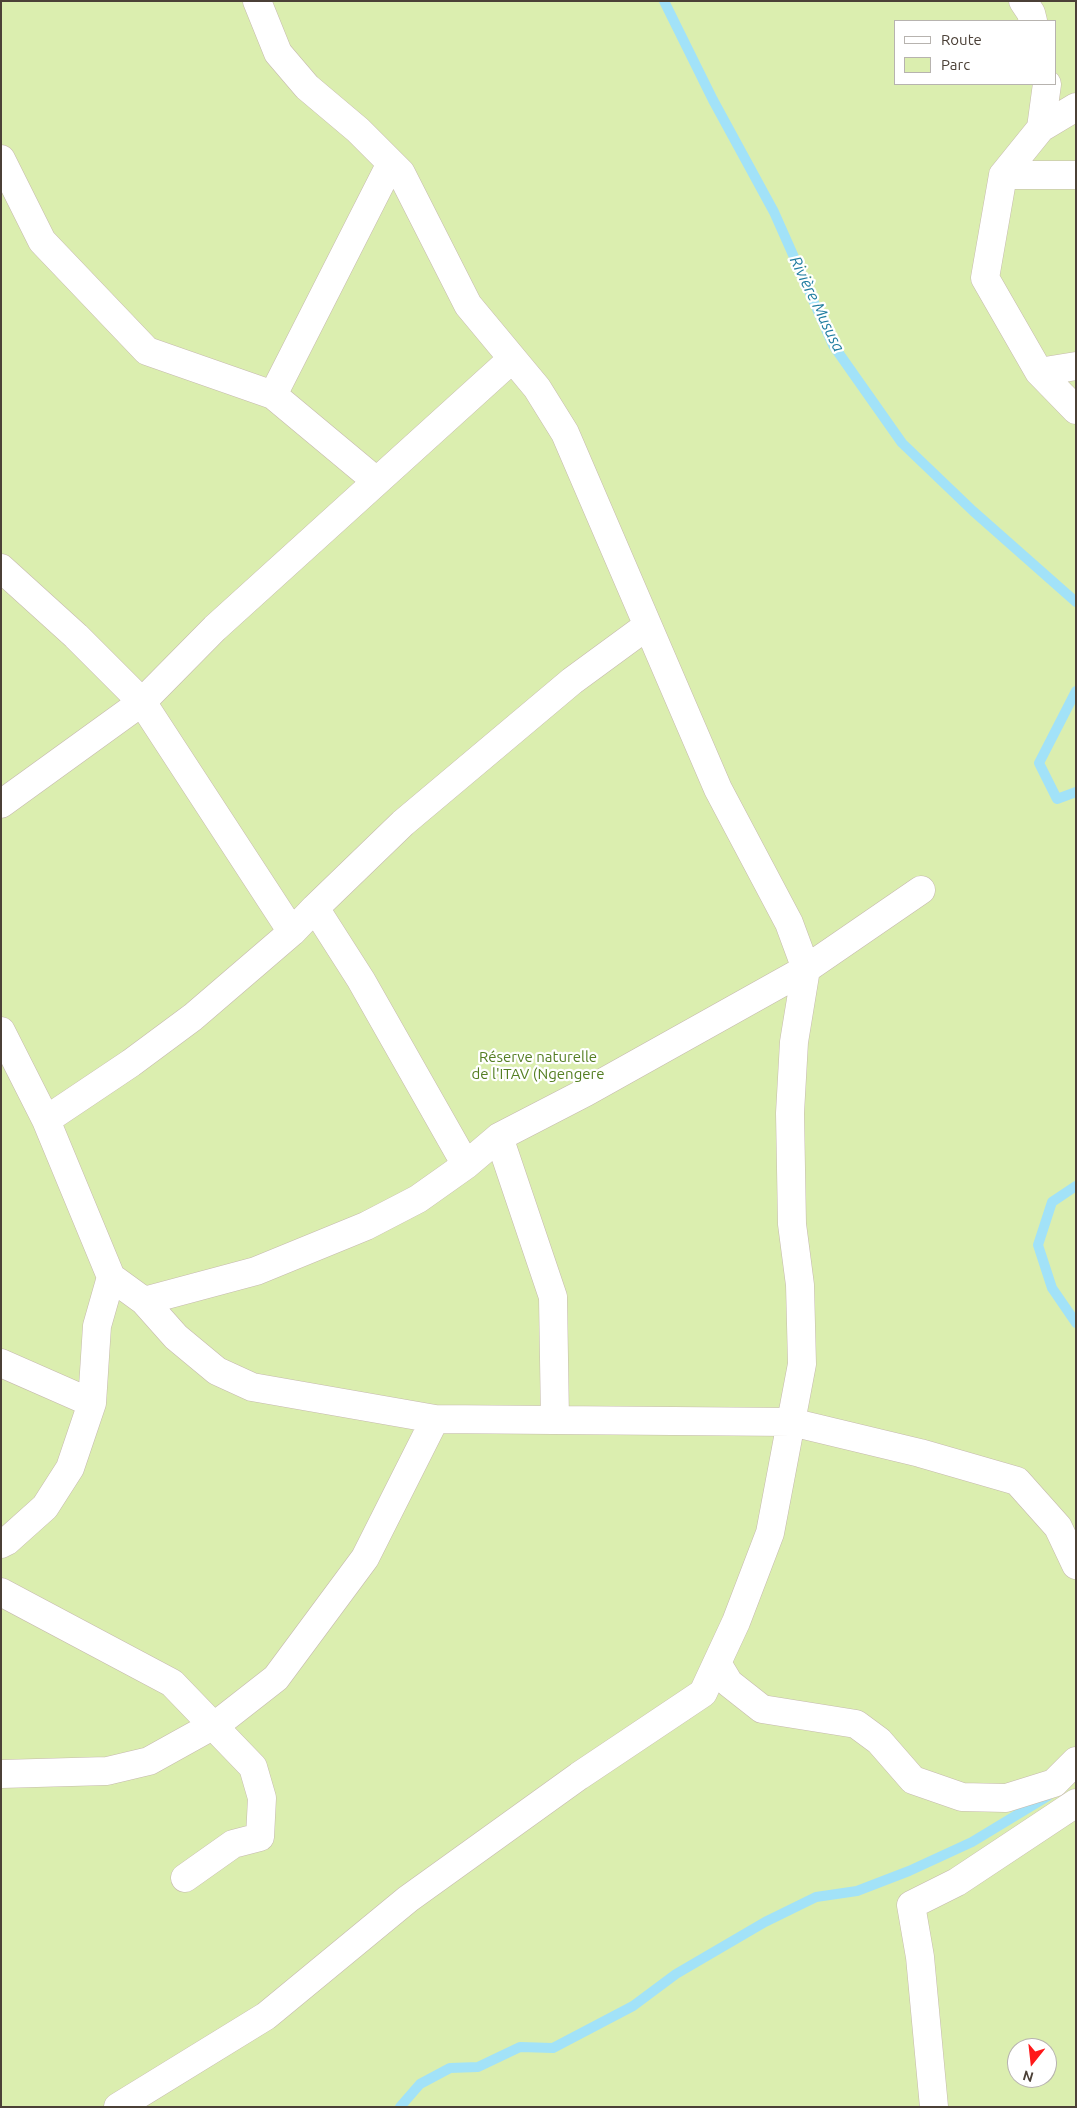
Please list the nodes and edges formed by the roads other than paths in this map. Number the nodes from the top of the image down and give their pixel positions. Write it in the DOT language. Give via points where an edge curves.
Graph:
graph roads {
  1 [pos="257,1"];
  2 [pos="1023,1"];
  3 [pos="1033,20"];
  4 [pos="1047,85"];
  5 [pos="1076,107"];
  6 [pos="1041,128"];
  7 [pos="1,159"];
  8 [pos="391,163"];
  9 [pos="1076,175"];
  10 [pos="1003,176"];
  11 [pos="512,359"];
  12 [pos="1076,366"];
  13 [pos="1039,372"];
  14 [pos="273,395"];
  15 [pos="1076,410"];
  16 [pos="376,480"];
  17 [pos="1,568"];
  18 [pos="647,626"];
  19 [pos="142,702"];
  20 [pos="1,804"];
  21 [pos="921,890"];
  22 [pos="315,908"];
  23 [pos="292,932"];
  24 [pos="806,969"];
  25 [pos="1,1031"];
  26 [pos="46,1120"];
  27 [pos="499,1137"];
  28 [pos="466,1164"];
  29 [pos="112,1277"];
  30 [pos="144,1301"];
  31 [pos="1,1363"];
  32 [pos="92,1403"];
  33 [pos="436,1419"];
  34 [pos="555,1420"];
  35 [pos="791,1422"];
  36 [pos="1,1544"];
  37 [pos="1076,1565"];
  38 [pos="1,1592"];
  39 [pos="717,1663"];
  40 [pos="214,1725"];
  41 [pos="1076,1761"];
  42 [pos="1,1774"];
  43 [pos="1076,1803"];
  44 [pos="185,1878"];
  45 [pos="118,2107"];
  46 [pos="934,2107"];
  1 -- 8 [label="street" via="278,53 307,87"];
  2 -- 3 [label="street"];
  4 -- 6 [label="street"];
  5 -- 6 [label="street"];
  6 -- 10 [label="street"];
  7 -- 14 [label="street" via="42,241 147,351"];
  8 -- 11 [label="street" via="401,173 468,305"];
  8 -- 14 [label="street"];
  9 -- 10 [label="street"];
  10 -- 13 [label="street" via="985,278"];
  11 -- 16 [label="street"];
  11 -- 18 [label="street" via="537,388 565,432"];
  12 -- 13 [label="street"];
  13 -- 15 [label="street"];
  14 -- 16 [label="street"];
  16 -- 19 [label="street" via="215,628"];
  17 -- 19 [label="street"];
  18 -- 22 [label="street" via="572,682 403,823"];
  18 -- 24 [label="street" via="718,789 789,923"];
  19 -- 20 [label="street"];
  19 -- 23 [label="street"];
  21 -- 24 [label="street"];
  22 -- 23 [label="street"];
  22 -- 28 [label="street" via="361,980"];
  23 -- 26 [label="street" via="193,1017"];
  24 -- 27 [label="street"];
  24 -- 35 [label="street" via="794,1042 790,1113 792,1224 800,1285 802,1364"];
  25 -- 26 [label="street"];
  26 -- 29 [label="street"];
  27 -- 28 [label="street"];
  27 -- 34 [label="street" via="553,1297"];
  28 -- 30 [label="street" via="418,1199 366,1226 256,1271"];
  29 -- 30 [label="street"];
  29 -- 32 [label="street" via="97,1326"];
  30 -- 33 [label="street" via="176,1337 217,1371 252,1387"];
  31 -- 32 [label="street"];
  32 -- 36 [label="street" via="70,1468 46,1507"];
  33 -- 34 [label="street"];
  33 -- 40 [label="street" via="365,1558 276,1678"];
  34 -- 35 [label="street"];
  35 -- 37 [label="street" via="920,1453 1017,1481 1058,1527"];
  35 -- 39 [label="street" via="770,1533"];
  38 -- 40 [label="street" via="172,1683"];
  39 -- 41 [label="street" via="729,1683 762,1709 856,1724 879,1741 913,1780 962,1797 1006,1798 1054,1783"];
  39 -- 45 [label="street" via="702,1693 579,1776 408,1899 266,2016"];
  40 -- 42 [label="street" via="149,1761 107,1771"];
  40 -- 44 [label="street" via="253,1767 262,1798 260,1837 233,1844"];
  43 -- 46 [label="street" via="957,1882 911,1906 920,1957"];
}
